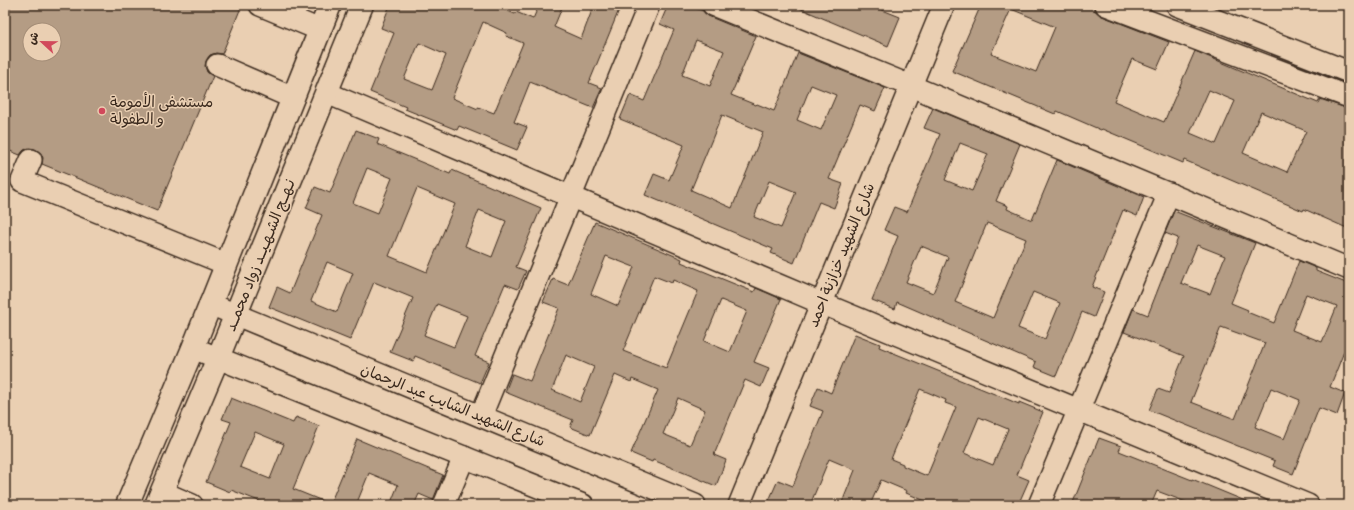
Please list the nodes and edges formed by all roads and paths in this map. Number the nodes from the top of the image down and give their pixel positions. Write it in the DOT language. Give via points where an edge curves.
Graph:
graph roads {
  1 [pos="260,5"];
  2 [pos="330,5"];
  3 [pos="362,5"];
  4 [pos="649,5"];
  5 [pos="713,5"];
  6 [pos="944,5"];
  7 [pos="1106,5"];
  8 [pos="1177,5"];
  9 [pos="320,30"];
  10 [pos="217,65"];
  11 [pos="1349,72"];
  12 [pos="911,86"];
  13 [pos="327,93"];
  14 [pos="293,98"];
  15 [pos="1349,98"];
  16 [pos="32,160"];
  17 [pos="1169,193"];
  18 [pos="571,197"];
  19 [pos="226,264"];
  20 [pos="1349,269"];
  21 [pos="821,303"];
  22 [pos="210,304"];
  23 [pos="235,315"];
  24 [pos="193,348"];
  25 [pos="218,358"];
  26 [pos="1079,411"];
  27 [pos="481,416"];
  28 [pos="464,457"];
  29 [pos="159,499"];
  30 [pos="127,505"];
  31 [pos="192,505"];
  32 [pos="444,505"];
  33 [pos="583,505"];
  34 [pos="695,505"];
  35 [pos="739,505"];
  36 [pos="1040,505"];
  37 [pos="1308,505"];
  1 -- 9 [label="street"];
  2 -- 9 [label="main road, نـهــج الشـهـيــد زواد محمــد"];
  3 -- 13 [label="main road, نـهــج الشـهـيــد زواد محمــد"];
  4 -- 18 [label="street"];
  5 -- 12 [label="street"];
  6 -- 12 [label="street, شارع الشهيد خزازنة احمد"];
  7 -- 15 [label="street"];
  8 -- 11 [label="street"];
  9 -- 14 [label="main road, نـهــج الشـهـيــد زواد محمــد"];
  10 -- 14 [label="street"];
  12 -- 17 [label="street"];
  12 -- 21 [label="street, شارع الشهيد خزازنة احمد"];
  13 -- 18 [label="street"];
  13 -- 23 [label="main road, نـهــج الشـهـيــد زواد محمــد"];
  14 -- 19 [label="main road, نـهــج الشـهـيــد زواد محمــد"];
  16 -- 19 [label="street" via="22,181"];
  17 -- 20 [label="street"];
  17 -- 26 [label="street"];
  18 -- 21 [label="street"];
  18 -- 27 [label="street"];
  19 -- 22 [label="main road, نـهــج الشـهـيــد زواد محمــد"];
  21 -- 26 [label="street"];
  21 -- 35 [label="street, شارع الشهيد خزازنة احمد"];
  22 -- 23 [label="street, شارع الشهيد الشايب عبد الرحمان"];
  22 -- 24 [label="main road, نـهــج الشـهـيــد زواد محمــد"];
  23 -- 25 [label="main road, نـهــج الشـهـيــد زواد محمــد"];
  23 -- 27 [label="street, شارع الشهيد الشايب عبد الرحمان"];
  24 -- 25 [label="street"];
  24 -- 30 [label="main road, نـهــج الشـهـيــد زواد محمــد"];
  25 -- 28 [label="street"];
  25 -- 29 [label="main road, نـهــج الشـهـيــد زواد محمــد"];
  26 -- 36 [label="street"];
  26 -- 37 [label="street"];
  27 -- 34 [label="street, شارع الشهيد الشايب عبد الرحمان"];
  28 -- 32 [label="street"];
  28 -- 33 [label="street"];
  29 -- 31 [label="street"];
}
